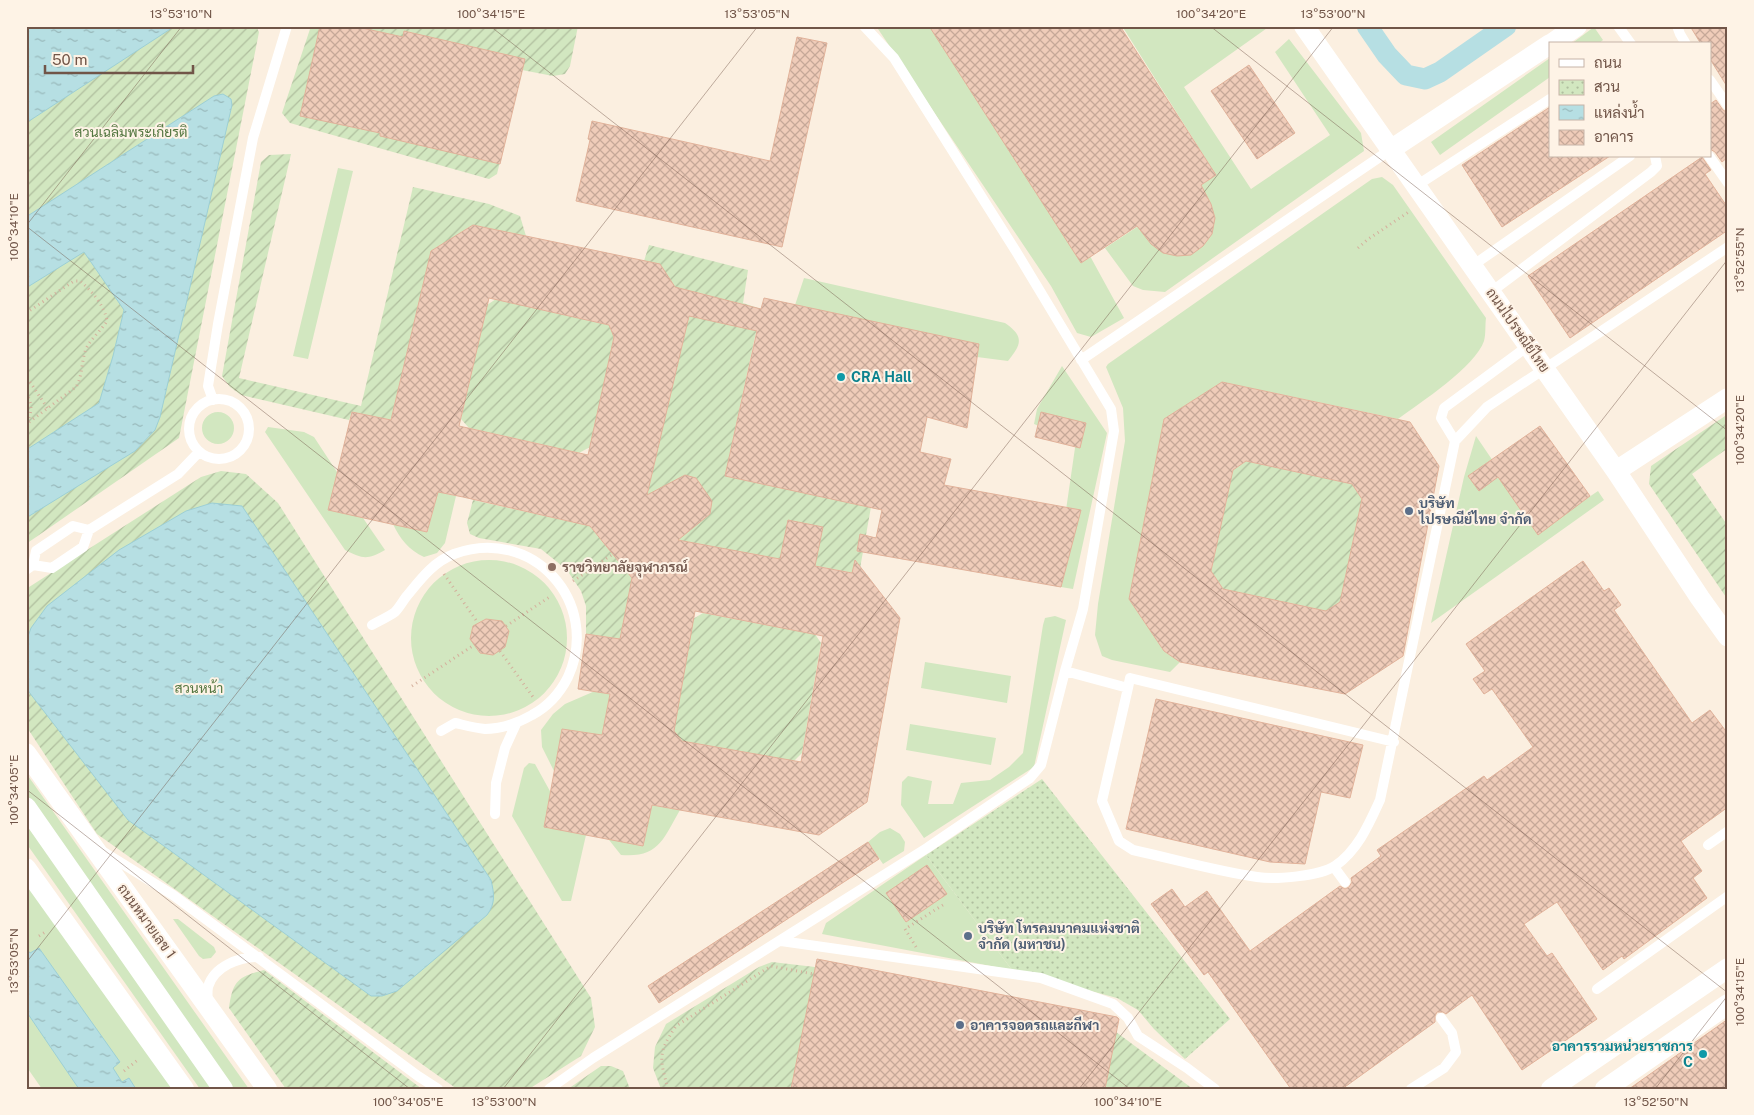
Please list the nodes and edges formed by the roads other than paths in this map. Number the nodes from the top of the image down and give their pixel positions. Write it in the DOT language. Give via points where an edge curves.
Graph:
graph roads {
  1 [pos="287,26"];
  2 [pos="864,26"];
  3 [pos="1304,26"];
  4 [pos="1577,26"];
  5 [pos="1618,26"];
  6 [pos="1677,26"];
  7 [pos="1553,42"];
  8 [pos="1630,42"];
  9 [pos="1685,42"];
  10 [pos="1549,45"];
  11 [pos="1712,83"];
  12 [pos="1549,100"];
  13 [pos="1728,106"];
  14 [pos="1390,150"];
  15 [pos="1627,158"];
  16 [pos="1655,158"];
  17 [pos="1710,158"];
  18 [pos="1728,183"];
  19 [pos="1421,193"];
  20 [pos="1728,247"];
  21 [pos="1472,266"];
  22 [pos="1491,292"];
  23 [pos="1528,346"];
  24 [pos="1081,360"];
  25 [pos="1544,369"];
  26 [pos="1728,398"];
  27 [pos="213,400"];
  28 [pos="1455,441"];
  29 [pos="199,452"];
  30 [pos="1616,471"];
  31 [pos="89,530"];
  32 [pos="30,567"];
  33 [pos="372,626"];
  34 [pos="1728,636"];
  35 [pos="1065,671"];
  36 [pos="1128,688"];
  37 [pos="516,724"];
  38 [pos="441,731"];
  39 [pos="1394,742"];
  40 [pos="26,753"];
  41 [pos="26,806"];
  42 [pos="495,814"];
  43 [pos="1728,831"];
  44 [pos="92,844"];
  45 [pos="1708,845"];
  46 [pos="1334,867"];
  47 [pos="26,868"];
  48 [pos="1344,882"];
  49 [pos="1728,896"];
  50 [pos="781,941"];
  51 [pos="258,957"];
  52 [pos="1728,968"];
  53 [pos="1597,989"];
  54 [pos="207,1004"];
  55 [pos="1728,1004"];
  56 [pos="1441,1018"];
  57 [pos="184,1089"];
  58 [pos="223,1089"];
  59 [pos="267,1089"];
  60 [pos="438,1089"];
  61 [pos="549,1089"];
  62 [pos="1215,1089"];
  63 [pos="1411,1089"];
  64 [pos="1551,1089"];
  65 [pos="1605,1089"];
  1 -- 27 [label="lane" via="253,138 208,386"];
  2 -- 24 [label="lane" via="894,58"];
  3 -- 14 [label="street, ถนนไปรษณีย์ไทย"];
  4 -- 7 [label="street"];
  5 -- 8 [label="lane"];
  6 -- 9 [label="lane"];
  10 -- 14 [label="street"];
  11 -- 13 [label="lane"];
  12 -- 19 [label="lane"];
  14 -- 19 [label="street, ถนนไปรษณีย์ไทย"];
  14 -- 24 [label="lane"];
  15 -- 21 [label="lane"];
  16 -- 22 [label="lane" via="1657,166 1652,172"];
  17 -- 18 [label="lane"];
  19 -- 21 [label="street, ถนนไปรษณีย์ไทย"];
  20 -- 25 [label="lane"];
  21 -- 22 [label="street, ถนนไปรษณีย์ไทย"];
  22 -- 23 [label="street, ถนนไปรษณีย์ไทย"];
  23 -- 25 [label="street, ถนนไปรษณีย์ไทย"];
  23 -- 28 [label="lane" via="1444,408 1441,418"];
  24 -- 35 [label="lane" via="1111,409 1114,431 1083,609"];
  25 -- 28 [label="lane" via="1487,407"];
  25 -- 30 [label="street, ถนนไปรษณีย์ไทย"];
  26 -- 30 [label="street"];
  27 -- 29 [label="lane" via="199,407 190,419 190,439"];
  27 -- 29 [label="lane" via="222,399 240,407 246,415 249,434 240,452 231,457 212,459"];
  28 -- 39 [label="lane"];
  29 -- 31 [label="lane" via="178,474"];
  30 -- 34 [label="street, ถนนไปรษณีย์ไทย"];
  31 -- 32 [label="lane" via="83,547 52,568"];
  31 -- 32 [label="lane" via="73,526 36,551"];
  33 -- 37 [label="lane" via="395,611 427,571 453,554 481,548 510,550 536,561 557,580 572,605 578,633 575,662 562,688 543,709"];
  35 -- 36 [label="lane"];
  35 -- 50 [label="lane" via="1041,765 1030,778"];
  36 -- 39 [label="lane" via="1130,678"];
  36 -- 46 [label="lane" via="1102,801 1119,841 1133,850 1259,878 1306,876"];
  37 -- 38 [label="lane" via="485,729 455,723"];
  37 -- 42 [label="lane" via="505,748 496,783"];
  39 -- 46 [label="lane" via="1380,800 1370,822 1352,851"];
  40 -- 44 [label="street, ถนนหมายเลข 1"];
  41 -- 58 [label="street"];
  43 -- 45 [label="lane"];
  44 -- 51 [label="lane" via="174,895"];
  44 -- 54 [label="street, ถนนหมายเลข 1"];
  46 -- 48 [label="lane"];
  47 -- 57 [label="street"];
  49 -- 53 [label="lane"];
  50 -- 61 [label="lane"];
  50 -- 62 [label="lane" via="1041,978 1113,1004 1128,1018 1138,1036"];
  51 -- 54 [label="lane" via="246,957 228,964 212,978"];
  51 -- 60 [label="lane"];
  52 -- 64 [label="street"];
  54 -- 59 [label="street, ถนนหมายเลข 1"];
  55 -- 65 [label="street"];
  56 -- 63 [label="lane" via="1452,1033 1456,1052 1444,1068"];
}
